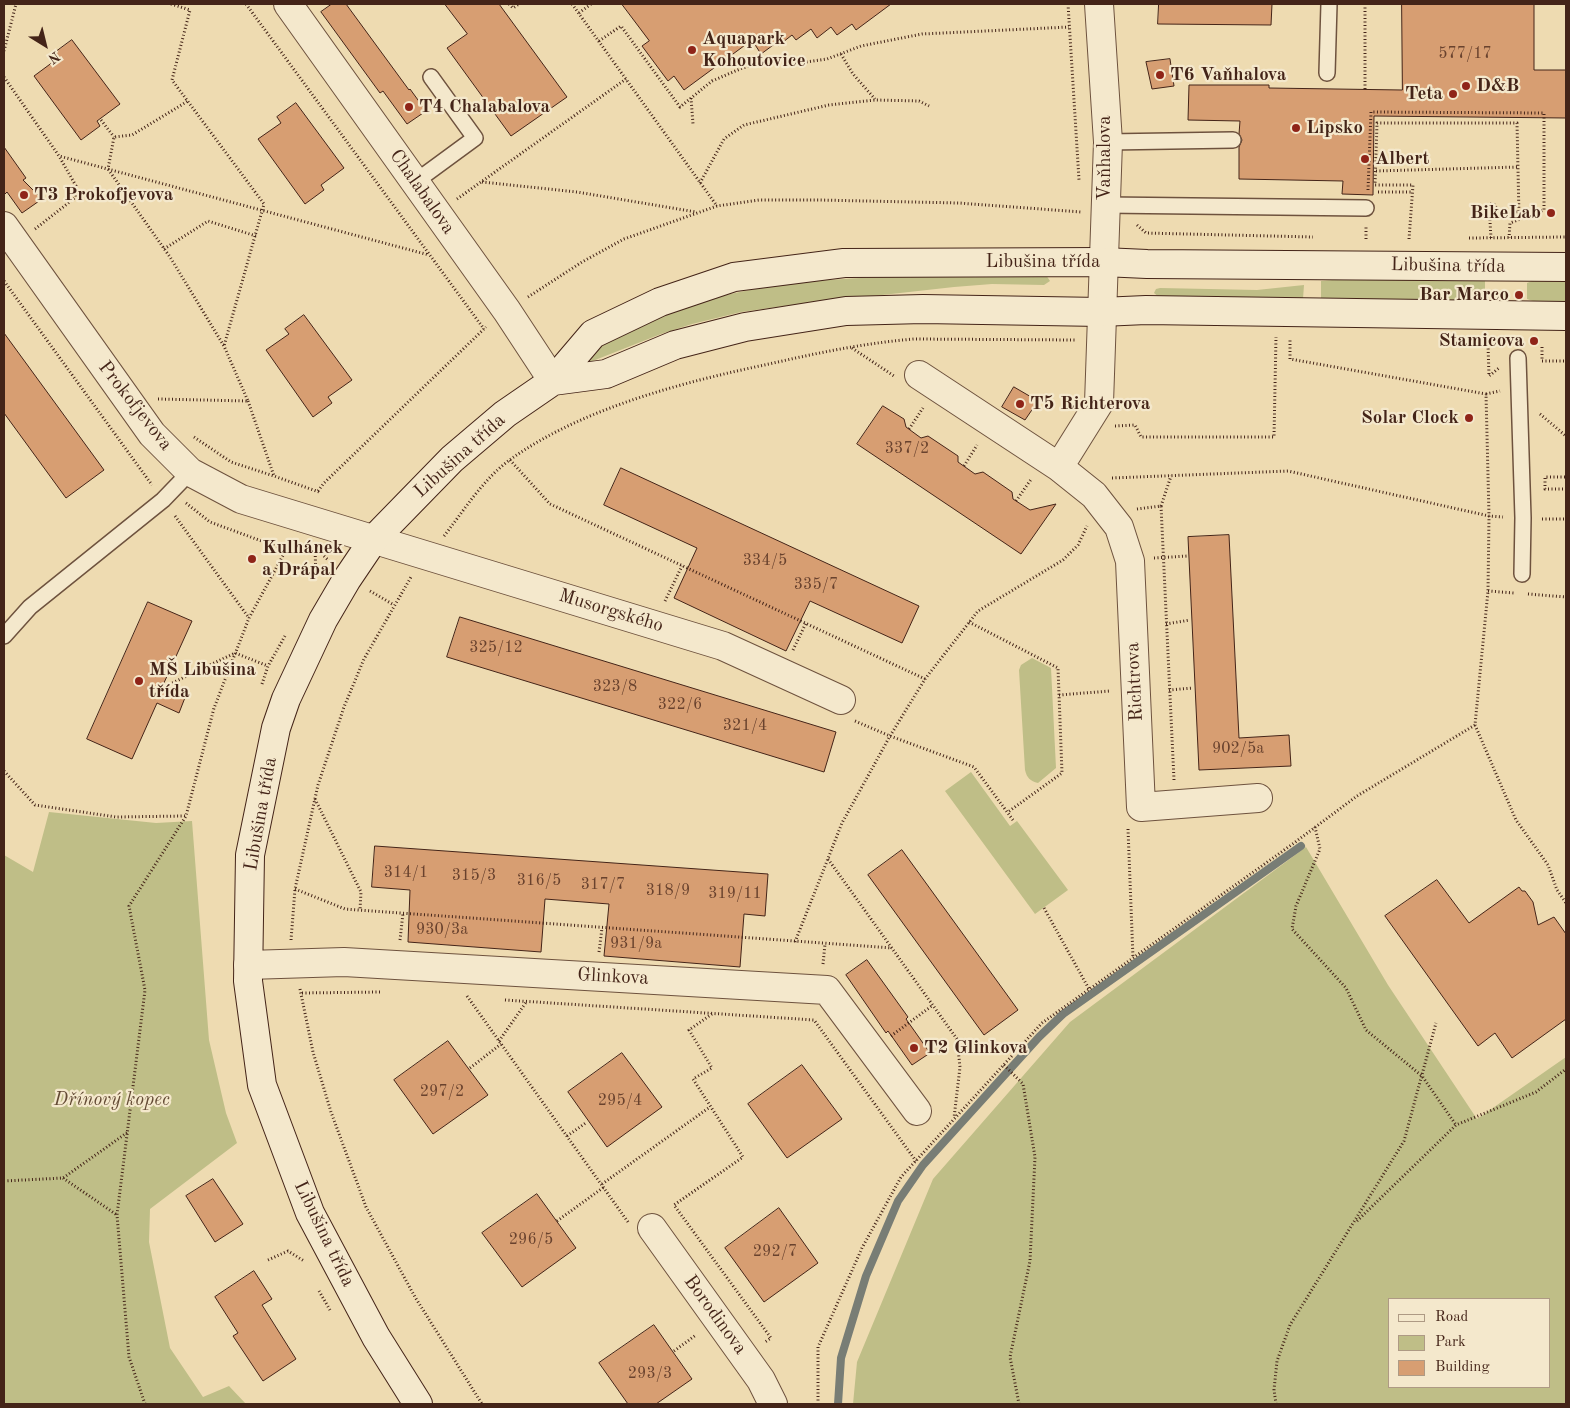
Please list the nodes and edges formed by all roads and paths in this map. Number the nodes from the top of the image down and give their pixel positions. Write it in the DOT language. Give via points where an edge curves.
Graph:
graph roads {
  1 [pos="16,4"];
  2 [pos="171,4"];
  3 [pos="246,4"];
  4 [pos="288,4"];
  5 [pos="509,4"];
  6 [pos="519,4"];
  7 [pos="572,4"];
  8 [pos="591,4"];
  9 [pos="1068,4"];
  10 [pos="1100,4"];
  11 [pos="1329,4"];
  12 [pos="1365,4"];
  13 [pos="578,13"];
  14 [pos="1069,27"];
  15 [pos="599,41"];
  16 [pos="4,51"];
  17 [pos="841,54"];
  18 [pos="1327,73"];
  19 [pos="4,77"];
  20 [pos="431,78"];
  21 [pos="626,79"];
  22 [pos="1365,90"];
  23 [pos="691,98"];
  24 [pos="875,100"];
  25 [pos="188,101"];
  26 [pos="930,106"];
  27 [pos="101,120"];
  28 [pos="693,124"];
  29 [pos="114,137"];
  30 [pos="1233,140"];
  31 [pos="1108,142"];
  32 [pos="59,156"];
  33 [pos="1518,167"];
  34 [pos="108,169"];
  35 [pos="1376,171"];
  36 [pos="415,182"];
  37 [pos="481,182"];
  38 [pos="700,183"];
  39 [pos="1079,186"];
  40 [pos="1368,192"];
  41 [pos="1377,192"];
  42 [pos="1412,192"];
  43 [pos="716,206"];
  44 [pos="1089,207"];
  45 [pos="1366,208"];
  46 [pos="263,211"];
  47 [pos="1519,211"];
  48 [pos="697,212"];
  49 [pos="438,213"];
  50 [pos="1519,216"];
  51 [pos="16,230"];
  52 [pos="413,233"];
  53 [pos="1146,233"];
  54 [pos="256,236"];
  55 [pos="1319,237"];
  56 [pos="1566,237"];
  57 [pos="1356,238"];
  58 [pos="1464,238"];
  59 [pos="1490,238"];
  60 [pos="1509,238"];
  61 [pos="1375,239"];
  62 [pos="1401,239"];
  63 [pos="1409,239"];
  64 [pos="1418,239"];
  65 [pos="164,249"];
  66 [pos="429,255"];
  67 [pos="1103,262"];
  68 [pos="1566,267"];
  69 [pos="4,281"];
  70 [pos="1101,312"];
  71 [pos="1566,316"];
  72 [pos="484,329"];
  73 [pos="1276,337"];
  74 [pos="1081,340"];
  75 [pos="1290,340"];
  76 [pos="1488,345"];
  77 [pos="224,346"];
  78 [pos="1542,347"];
  79 [pos="851,348"];
  80 [pos="1518,358"];
  81 [pos="1566,361"];
  82 [pos="1502,365"];
  83 [pos="908,377"];
  84 [pos="553,381"];
  85 [pos="1519,396"];
  86 [pos="150,399"];
  87 [pos="248,401"];
  88 [pos="924,407"];
  89 [pos="1109,426"];
  90 [pos="909,429"];
  91 [pos="1566,436"];
  92 [pos="978,443"];
  93 [pos="268,457"];
  94 [pos="510,460"];
  95 [pos="964,466"];
  96 [pos="1048,469"];
  97 [pos="190,472"];
  98 [pos="1171,476"];
  99 [pos="1566,477"];
  100 [pos="1108,478"];
  101 [pos="1564,489"];
  102 [pos="167,496"];
  103 [pos="1016,501"];
  104 [pos="1161,506"];
  105 [pos="1129,510"];
  106 [pos="1489,516"];
  107 [pos="1523,518"];
  108 [pos="1566,519"];
  109 [pos="1089,522"];
  110 [pos="374,539"];
  111 [pos="307,545"];
  112 [pos="315,547"];
  113 [pos="286,550"];
  114 [pos="429,556"];
  115 [pos="1188,556"];
  116 [pos="1145,558"];
  117 [pos="1164,558"];
  118 [pos="682,566"];
  119 [pos="1522,574"];
  120 [pos="312,584"];
  121 [pos="668,597"];
  122 [pos="249,618"];
  123 [pos="1190,620"];
  124 [pos="969,622"];
  125 [pos="806,624"];
  126 [pos="1166,624"];
  127 [pos="289,628"];
  128 [pos="4,636"];
  129 [pos="792,651"];
  130 [pos="235,653"];
  131 [pos="268,666"];
  132 [pos="925,679"];
  133 [pos="262,684"];
  134 [pos="166,686"];
  135 [pos="1193,688"];
  136 [pos="1169,690"];
  137 [pos="1113,691"];
  138 [pos="1058,695"];
  139 [pos="847,710"];
  140 [pos="1475,725"];
  141 [pos="890,736"];
  142 [pos="4,771"];
  143 [pos="1175,789"];
  144 [pos="1258,798"];
  145 [pos="315,799"];
  146 [pos="1008,812"];
  147 [pos="186,816"];
  148 [pos="1013,820"];
  149 [pos="1127,820"];
  150 [pos="1315,827"];
  151 [pos="828,858"];
  152 [pos="296,889"];
  153 [pos="1566,903"];
  154 [pos="1044,908"];
  155 [pos="360,910"];
  156 [pos="403,913"];
  157 [pos="602,928"];
  158 [pos="795,942"];
  159 [pos="825,944"];
  160 [pos="892,948"];
  161 [pos="399,949"];
  162 [pos="1133,958"];
  163 [pos="598,961"];
  164 [pos="293,963"];
  165 [pos="248,965"];
  166 [pos="822,969"];
  167 [pos="1089,989"];
  168 [pos="390,992"];
  169 [pos="302,993"];
  170 [pos="458,996"];
  171 [pos="468,996"];
  172 [pos="478,997"];
  173 [pos="497,999"];
  174 [pos="527,1001"];
  175 [pos="933,1006"];
  176 [pos="713,1014"];
  177 [pos="1436,1022"];
  178 [pos="889,1037"];
  179 [pos="500,1043"];
  180 [pos="1004,1065"];
  181 [pos="470,1068"];
  182 [pos="1566,1070"];
  183 [pos="1422,1076"];
  184 [pos="710,1107"];
  185 [pos="917,1111"];
  186 [pos="954,1119"];
  187 [pos="587,1122"];
  188 [pos="1456,1125"];
  189 [pos="128,1132"];
  190 [pos="567,1136"];
  191 [pos="916,1161"];
  192 [pos="63,1178"];
  193 [pos="4,1181"];
  194 [pos="603,1186"];
  195 [pos="117,1215"];
  196 [pos="557,1221"];
  197 [pos="1354,1224"];
  198 [pos="642,1227"];
  199 [pos="268,1260"];
  200 [pos="307,1267"];
  201 [pos="319,1290"];
  202 [pos="332,1314"];
  203 [pos="697,1334"];
  204 [pos="674,1351"];
  205 [pos="745,1357"];
  206 [pos="145,1404"];
  207 [pos="418,1404"];
  208 [pos="482,1404"];
  209 [pos="773,1404"];
  210 [pos="818,1404"];
  211 [pos="1019,1404"];
  212 [pos="1276,1404"];
  1 -- 16 [label="path"];
  2 -- 25 [label="path" via="190,10 172,80"];
  3 -- 52 [label="path"];
  4 -- 36 [label="street, Chalabalova"];
  5 -- 6 [label="path" via="512,8"];
  7 -- 13 [label="path"];
  8 -- 13 [label="path"];
  9 -- 14 [label="path"];
  10 -- 31 [label="street, Vaňhalova"];
  11 -- 18 [label="lane"];
  12 -- 22 [label="path"];
  13 -- 15 [label="path"];
  14 -- 17 [label="path" via="922,34 861,46"];
  14 -- 39 [label="path"];
  15 -- 21 [label="path"];
  15 -- 23 [label="path" via="621,26 680,106"];
  17 -- 23 [label="path" via="827,60 758,63 712,82"];
  17 -- 24 [label="path"];
  19 -- 32 [label="path"];
  20 -- 36 [label="lane" via="475,138"];
  21 -- 37 [label="path"];
  21 -- 38 [label="path"];
  23 -- 28 [label="path"];
  24 -- 26 [label="path" via="920,101"];
  24 -- 38 [label="path" via="829,105 744,125 724,139"];
  25 -- 29 [label="path" via="132,135"];
  25 -- 46 [label="path" via="264,204"];
  27 -- 29 [label="path"];
  29 -- 34 [label="path"];
  30 -- 31 [label="lane"];
  31 -- 44 [label="street, Vaňhalova"];
  32 -- 34 [label="path"];
  32 -- 51 [label="path" via="76,186 76,197"];
  33 -- 35 [label="path"];
  33 -- 35 [label="path" via="1517,123 1377,123"];
  33 -- 47 [label="path"];
  34 -- 46 [label="path"];
  34 -- 65 [label="path"];
  35 -- 42 [label="path" via="1375,185 1413,185"];
  36 -- 49 [label="street, Chalabalova"];
  37 -- 48 [label="path" via="577,192"];
  37 -- 49 [label="path"];
  38 -- 43 [label="path"];
  40 -- 60 [label="path" via="1370,112 1544,113 1544,210 1510,223"];
  41 -- 42 [label="path"];
  42 -- 63 [label="path"];
  44 -- 45 [label="lane"];
  44 -- 67 [label="street, Vaňhalova"];
  46 -- 54 [label="path"];
  46 -- 66 [label="path"];
  47 -- 50 [label="path"];
  47 -- 59 [label="path" via="1506,216 1493,203 1489,205"];
  49 -- 52 [label="path"];
  49 -- 84 [label="street, Chalabalova"];
  51 -- 97 [label="street, Prokofjevova" via="152,434"];
  52 -- 66 [label="path"];
  53 -- 55 [label="path"];
  54 -- 65 [label="path" via="208,221"];
  54 -- 77 [label="path"];
  56 -- 60 [label="path"];
  57 -- 61 [label="path"];
  58 -- 59 [label="path"];
  59 -- 60 [label="path"];
  62 -- 63 [label="path"];
  63 -- 64 [label="path"];
  65 -- 77 [label="path"];
  66 -- 72 [label="path"];
  67 -- 68 [label="street, Libušina třída"];
  67 -- 70 [label="street, Vaňhalova"];
  67 -- 84 [label="street, Libušina třída" via="844,262 734,277 660,302 593,334"];
  69 -- 102 [label="path"];
  70 -- 71 [label="street, Libušina třída"];
  70 -- 84 [label="street, Libušina třída" via="846,311 745,327 676,345 606,374"];
  70 -- 96 [label="street" via="1099,404"];
  73 -- 89 [label="path" via="1274,437 1142,436 1135,425"];
  74 -- 79 [label="path" via="914,339"];
  75 -- 106 [label="path" via="1290,359 1486,394"];
  76 -- 82 [label="path" via="1489,376"];
  77 -- 87 [label="path"];
  78 -- 81 [label="path" via="1542,361"];
  79 -- 83 [label="path"];
  79 -- 94 [label="path" via="723,374 631,400 549,435"];
  80 -- 85 [label="lane"];
  83 -- 96 [label="street, Richtrova"];
  84 -- 110 [label="street, Libušina třída" via="505,414 452,458"];
  85 -- 91 [label="path"];
  85 -- 107 [label="lane"];
  86 -- 87 [label="path"];
  87 -- 93 [label="path"];
  88 -- 90 [label="path"];
  92 -- 95 [label="path"];
  94 -- 114 [label="path" via="488,479"];
  94 -- 118 [label="path" via="550,504"];
  96 -- 103 [label="path"];
  96 -- 144 [label="street, Richtrova" via="1094,495 1119,527 1130,560 1141,807"];
  97 -- 102 [label="lane"];
  97 -- 110 [label="street, Prokofjevova" via="241,499"];
  98 -- 100 [label="path"];
  98 -- 104 [label="path"];
  98 -- 106 [label="path" via="1288,471"];
  99 -- 101 [label="path" via="1546,477 1545,489"];
  102 -- 113 [label="path" via="210,522"];
  102 -- 122 [label="path"];
  102 -- 128 [label="lane" via="30,607"];
  104 -- 105 [label="path"];
  104 -- 117 [label="path"];
  106 -- 107 [label="path"];
  106 -- 140 [label="path" via="1488,591"];
  107 -- 108 [label="path"];
  107 -- 119 [label="lane"];
  109 -- 124 [label="path" via="1078,545 1063,560 978,611"];
  110 -- 114 [label="street, Musorgského"];
  110 -- 165 [label="street, Libušina třída" via="322,620 279,718 250,855"];
  111 -- 113 [label="path" via="300,542"];
  112 -- 120 [label="path" via="317,576"];
  113 -- 122 [label="path"];
  114 -- 139 [label="street, Musorgského" via="723,646"];
  114 -- 145 [label="path" via="412,575 364,659 344,707"];
  115 -- 117 [label="path"];
  116 -- 117 [label="path"];
  117 -- 126 [label="path"];
  118 -- 121 [label="path"];
  118 -- 125 [label="path"];
  122 -- 130 [label="path"];
  123 -- 126 [label="path"];
  124 -- 132 [label="path"];
  124 -- 138 [label="path" via="1058,668"];
  125 -- 129 [label="path"];
  125 -- 132 [label="path"];
  126 -- 136 [label="path"];
  127 -- 131 [label="path"];
  130 -- 131 [label="path"];
  130 -- 134 [label="path"];
  130 -- 147 [label="path" via="214,708"];
  131 -- 133 [label="path"];
  132 -- 141 [label="path"];
  135 -- 136 [label="path"];
  136 -- 143 [label="path"];
  137 -- 138 [label="path"];
  138 -- 146 [label="path" via="1062,773"];
  139 -- 141 [label="path"];
  140 -- 150 [label="path" via="1357,796"];
  140 -- 153 [label="path" via="1516,820 1548,865 1557,890"];
  141 -- 146 [label="path" via="974,767"];
  141 -- 151 [label="path" via="842,823"];
  142 -- 147 [label="path" via="35,805 116,817"];
  145 -- 152 [label="path"];
  145 -- 155 [label="path" via="361,892"];
  146 -- 148 [label="path"];
  147 -- 189 [label="path" via="129,906 145,990"];
  149 -- 162 [label="path"];
  150 -- 162 [label="path"];
  150 -- 183 [label="path" via="1320,849 1296,906 1292,929 1346,988 1366,1030"];
  151 -- 158 [label="path"];
  151 -- 160 [label="path"];
  152 -- 155 [label="path" via="345,909"];
  152 -- 164 [label="path" via="291,942"];
  154 -- 167 [label="path"];
  155 -- 156 [label="path"];
  156 -- 157 [label="path"];
  156 -- 161 [label="path"];
  157 -- 158 [label="path"];
  157 -- 163 [label="path"];
  158 -- 159 [label="path"];
  159 -- 160 [label="path"];
  159 -- 166 [label="path"];
  160 -- 175 [label="path"];
  162 -- 167 [label="path"];
  164 -- 165 [label="street, Glinkova"];
  164 -- 169 [label="path" via="295,980"];
  164 -- 185 [label="street, Glinkova" via="344,962 827,990"];
  165 -- 207 [label="street, Libušina třída" via="262,1085 310,1213 376,1337"];
  167 -- 180 [label="path" via="1042,1023"];
  168 -- 169 [label="path"];
  169 -- 208 [label="path" via="313,1052 366,1207 415,1297"];
  170 -- 171 [label="path"];
  171 -- 172 [label="path"];
  171 -- 179 [label="path"];
  173 -- 174 [label="path"];
  174 -- 176 [label="path"];
  174 -- 179 [label="path"];
  175 -- 178 [label="path"];
  175 -- 186 [label="path" via="957,1039 960,1067"];
  176 -- 184 [label="path" via="689,1030 712,1068 693,1079"];
  176 -- 191 [label="path" via="814,1020"];
  177 -- 183 [label="path"];
  179 -- 181 [label="path"];
  179 -- 190 [label="path"];
  180 -- 186 [label="path"];
  180 -- 211 [label="path" via="1023,1084 1035,1157 1030,1262 1010,1357"];
  182 -- 188 [label="path" via="1536,1092"];
  183 -- 188 [label="path"];
  183 -- 197 [label="path" via="1404,1141"];
  184 -- 194 [label="path"];
  184 -- 205 [label="path" via="743,1157 674,1205 771,1338"];
  186 -- 191 [label="path"];
  187 -- 190 [label="path"];
  188 -- 197 [label="path"];
  189 -- 192 [label="path"];
  189 -- 195 [label="path"];
  190 -- 194 [label="path"];
  191 -- 210 [label="path" via="901,1176 862,1248 818,1347"];
  192 -- 193 [label="path"];
  192 -- 195 [label="path"];
  194 -- 196 [label="path"];
  194 -- 198 [label="path"];
  195 -- 206 [label="path" via="129,1357"];
  197 -- 212 [label="path" via="1290,1325 1277,1361"];
  198 -- 205 [label="street, Borodinova"];
  199 -- 200 [label="path" via="288,1251 302,1259"];
  201 -- 202 [label="path"];
  203 -- 204 [label="path"];
  205 -- 209 [label="street, Borodinova" via="762,1380"];
}
